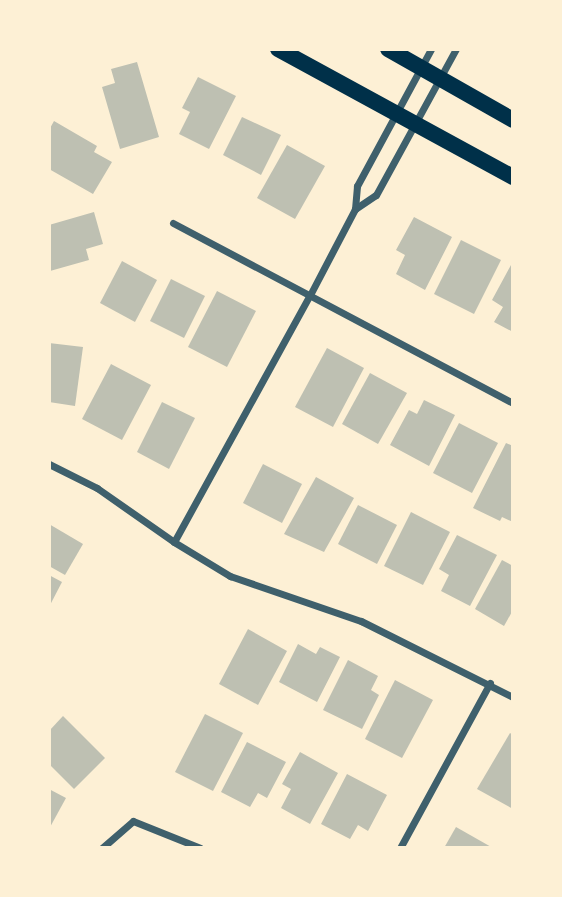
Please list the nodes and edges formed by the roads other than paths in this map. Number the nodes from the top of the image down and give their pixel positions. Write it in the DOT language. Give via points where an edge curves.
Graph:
graph roads {
  1 [pos="278,49"];
  2 [pos="388,49"];
  3 [pos="431,49"];
  4 [pos="456,49"];
  5 [pos="422,68"];
  6 [pos="440,78"];
  7 [pos="398,113"];
  8 [pos="513,120"];
  9 [pos="416,122"];
  10 [pos="513,177"];
  11 [pos="355,209"];
  12 [pos="173,223"];
  13 [pos="310,295"];
  14 [pos="513,403"];
  15 [pos="49,464"];
  16 [pos="174,542"];
  17 [pos="490,684"];
  18 [pos="513,697"];
  19 [pos="102,848"];
  20 [pos="200,848"];
  21 [pos="400,848"];
  1 -- 7 [label="main road"];
  2 -- 5 [label="main road"];
  3 -- 5 [label="street"];
  4 -- 6 [label="street"];
  5 -- 6 [label="main road"];
  5 -- 7 [label="street"];
  6 -- 8 [label="main road"];
  6 -- 9 [label="street"];
  7 -- 9 [label="main road"];
  7 -- 11 [label="street" via="357,186"];
  9 -- 10 [label="main road"];
  9 -- 11 [label="street" via="376,195"];
  11 -- 13 [label="street"];
  12 -- 13 [label="street"];
  13 -- 14 [label="street"];
  13 -- 16 [label="street"];
  15 -- 16 [label="street" via="97,488"];
  16 -- 17 [label="street" via="230,576 362,621"];
  17 -- 18 [label="street"];
  17 -- 21 [label="street"];
  19 -- 20 [label="street" via="133,821"];
}
